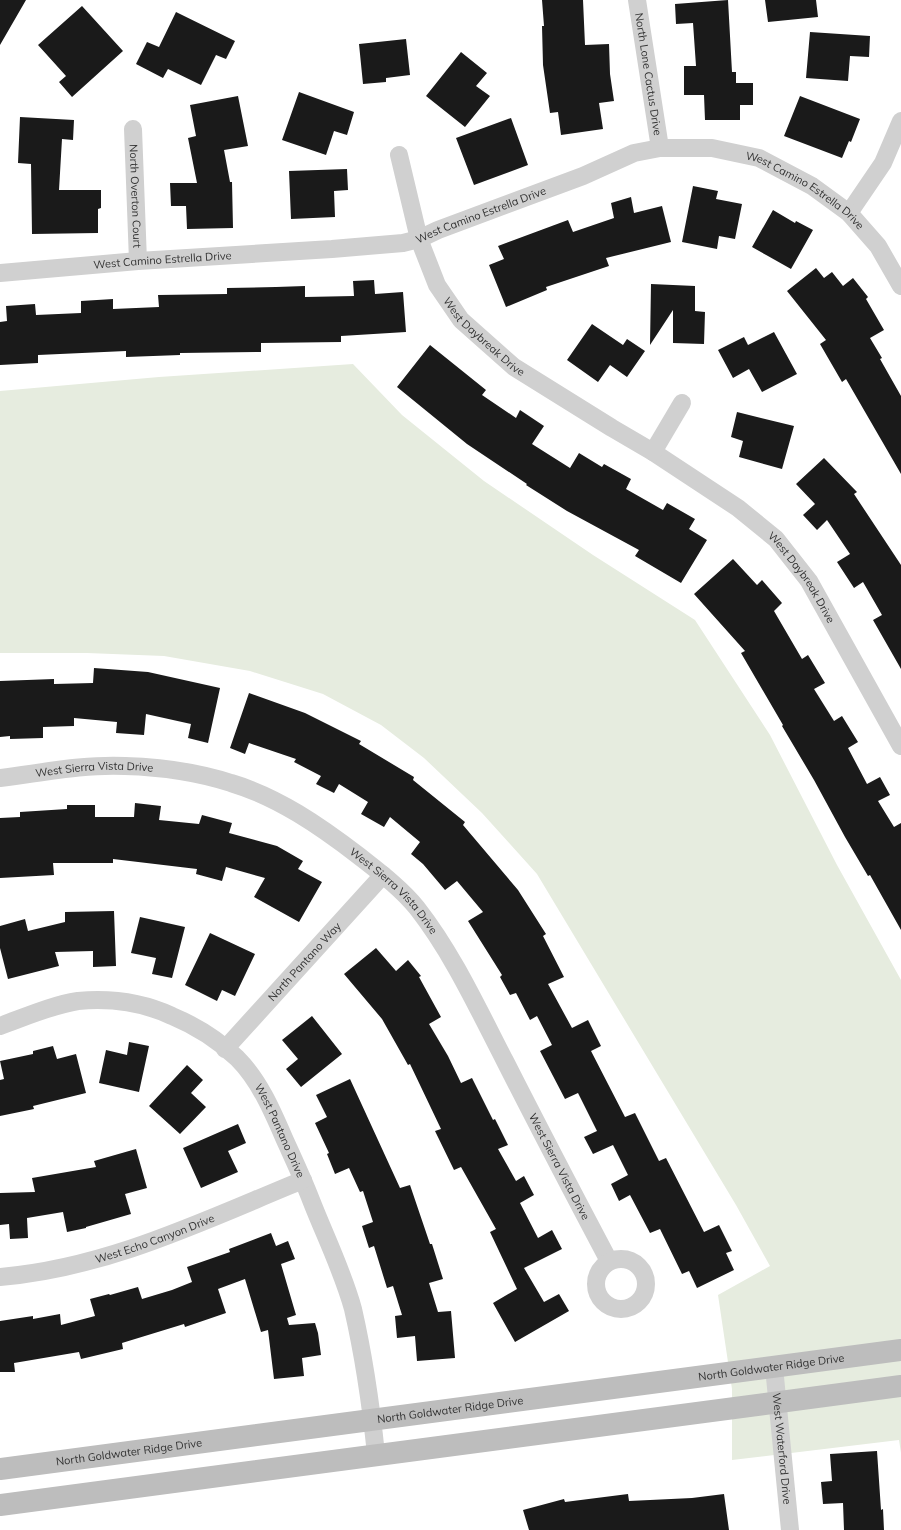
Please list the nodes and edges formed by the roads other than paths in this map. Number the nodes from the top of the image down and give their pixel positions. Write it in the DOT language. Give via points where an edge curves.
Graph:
graph roads {
  1 [pos="637,0"];
  2 [pos="901,121"];
  3 [pos="133,130"];
  4 [pos="660,148"];
  5 [pos="399,155"];
  6 [pos="849,213"];
  7 [pos="419,239"];
  8 [pos="138,261"];
  9 [pos="0,273"];
  10 [pos="901,286"];
  11 [pos="682,404"];
  12 [pos="653,452"];
  13 [pos="901,746"];
  14 [pos="0,778"];
  15 [pos="383,875"];
  16 [pos="0,1026"];
  17 [pos="225,1049"];
  18 [pos="303,1180"];
  19 [pos="609,1261"];
  20 [pos="0,1277"];
  21 [pos="901,1350"];
  22 [pos="774,1367"];
  23 [pos="901,1386"];
  24 [pos="776,1402"];
  25 [pos="372,1419"];
  26 [pos="376,1454"];
  27 [pos="0,1469"];
  28 [pos="0,1505"];
  29 [pos="790,1530"];
  1 -- 4 [label="street, North Lone Cactus Drive"];
  2 -- 6 [label="street" via="883,163"];
  3 -- 8 [label="street, North Overton Court"];
  4 -- 6 [label="street, West Camino Estrella Drive" via="712,148 759,158 812,186"];
  4 -- 7 [label="street, West Camino Estrella Drive" via="634,153 582,176"];
  5 -- 7 [label="street, West Daybreak Drive"];
  6 -- 10 [label="street, West Camino Estrella Drive" via="878,246"];
  7 -- 8 [label="street, West Camino Estrella Drive" via="403,243 332,249"];
  7 -- 12 [label="street, West Daybreak Drive" via="436,285 461,320 514,367"];
  8 -- 9 [label="street, West Camino Estrella Drive"];
  11 -- 12 [label="street"];
  12 -- 13 [label="street, West Daybreak Drive" via="738,508 776,539 810,581"];
  14 -- 15 [label="street, West Sierra Vista Drive" via="86,767 123,766 188,772 232,783 274,800 311,822"];
  15 -- 17 [label="street, North Pantano Way"];
  15 -- 19 [label="street, West Sierra Vista Drive" via="416,906 442,943"];
  16 -- 17 [label="street, West Pantano Drive" via="46,1009 77,1002 107,1000 136,1003 160,1011 193,1025"];
  17 -- 18 [label="street, West Pantano Drive" via="237,1058 249,1073 269,1106"];
  18 -- 20 [label="street, West Echo Canyon Drive" via="161,1239 114,1255 63,1268"];
  18 -- 25 [label="street, West Pantano Drive" via="340,1271 352,1308"];
  21 -- 22 [label="street, North Goldwater Ridge Drive"];
  22 -- 24 [label="street, West Waterford Drive"];
  22 -- 25 [label="street, North Goldwater Ridge Drive"];
  23 -- 24 [label="street"];
  24 -- 26 [label="street"];
  24 -- 29 [label="street, West Waterford Drive"];
  25 -- 26 [label="street, West Pantano Drive"];
  25 -- 27 [label="street, North Goldwater Ridge Drive"];
  26 -- 28 [label="street"];
}
